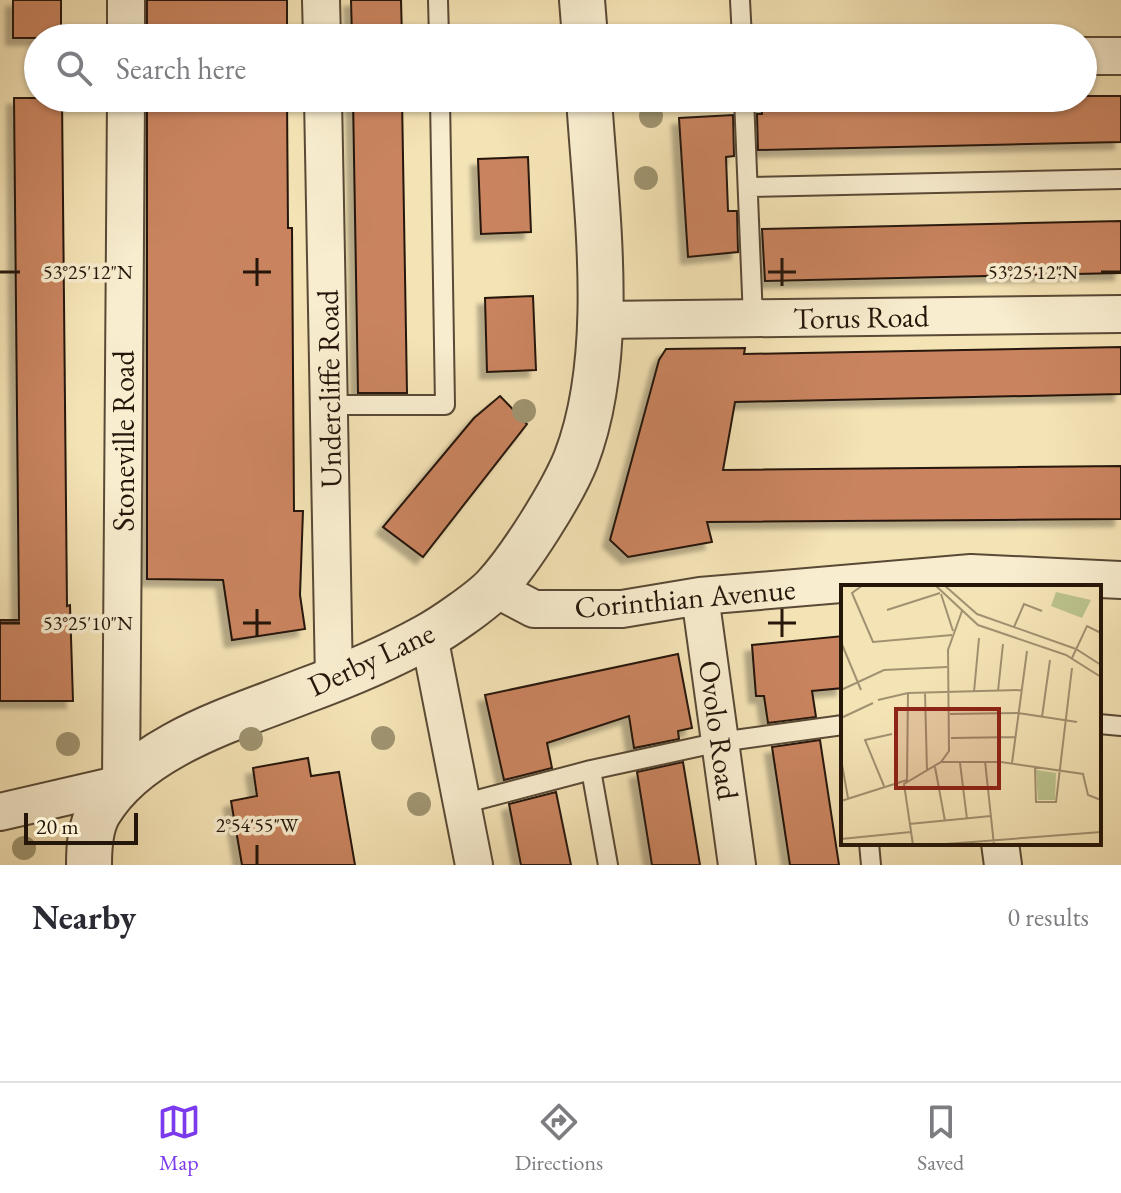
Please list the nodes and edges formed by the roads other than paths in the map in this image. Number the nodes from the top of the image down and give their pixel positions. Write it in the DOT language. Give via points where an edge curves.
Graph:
graph roads {
  1 [pos="126,0"];
  2 [pos="321,0"];
  3 [pos="438,0"];
  4 [pos="582,0"];
  5 [pos="740,0"];
  6 [pos="126,24"];
  7 [pos="322,24"];
  8 [pos="439,24"];
  9 [pos="584,24"];
  10 [pos="741,24"];
  11 [pos="1097,56"];
  12 [pos="1121,56"];
  13 [pos="126,112"];
  14 [pos="323,112"];
  15 [pos="440,112"];
  16 [pos="590,112"];
  17 [pos="745,112"];
  18 [pos="1121,179"];
  19 [pos="748,187"];
  20 [pos="1121,314"];
  21 [pos="753,319"];
  22 [pos="600,320"];
  23 [pos="329,405"];
  24 [pos="972,580"];
  25 [pos="1121,580"];
  26 [pos="887,585"];
  27 [pos="494,588"];
  28 [pos="841,588"];
  29 [pos="700,596"];
  30 [pos="429,636"];
  31 [pos="334,680"];
  32 [pos="1101,724"];
  33 [pos="841,725"];
  34 [pos="1121,726"];
  35 [pos="720,742"];
  36 [pos="591,770"];
  37 [pos="121,784"];
  38 [pos="462,804"];
  39 [pos="0,812"];
  40 [pos="869,845"];
  41 [pos="1000,845"];
  42 [pos="89,865"];
  43 [pos="474,865"];
  44 [pos="608,865"];
  45 [pos="737,865"];
  46 [pos="871,865"];
  47 [pos="1003,865"];
  1 -- 6 [label="street"];
  2 -- 7 [label="street"];
  3 -- 8 [label="lane"];
  4 -- 9 [label="street"];
  5 -- 10 [label="lane"];
  11 -- 12 [label="street"];
  13 -- 37 [label="street, Stoneville Road"];
  14 -- 23 [label="street, Undercliffe Road"];
  15 -- 23 [label="lane" via="445,405"];
  16 -- 22 [label="street, Derby Lane"];
  17 -- 19 [label="lane"];
  18 -- 19 [label="lane"];
  19 -- 21 [label="lane"];
  20 -- 21 [label="street, Torus Road"];
  21 -- 22 [label="street, Torus Road"];
  22 -- 27 [label="street, Derby Lane" via="595,387 576,459 539,526"];
  23 -- 31 [label="street, Undercliffe Road"];
  24 -- 25 [label="street, Corinthian Avenue"];
  24 -- 26 [label="street, Corinthian Avenue"];
  27 -- 29 [label="street, Corinthian Avenue" via="534,609 622,609"];
  27 -- 30 [label="street, Derby Lane"];
  28 -- 29 [label="street, Corinthian Avenue"];
  29 -- 35 [label="street, Ovolo Road"];
  30 -- 31 [label="street, Derby Lane"];
  30 -- 38 [label="street"];
  31 -- 37 [label="street, Derby Lane" via="187,736"];
  32 -- 34 [label="lane"];
  33 -- 35 [label="lane"];
  35 -- 36 [label="lane"];
  35 -- 45 [label="street, Ovolo Road"];
  36 -- 38 [label="lane"];
  36 -- 44 [label="lane"];
  37 -- 39 [label="street"];
  37 -- 42 [label="street, Derby Lane" via="98,813"];
  38 -- 43 [label="street"];
  40 -- 46 [label="lane"];
  41 -- 47 [label="street"];
}
